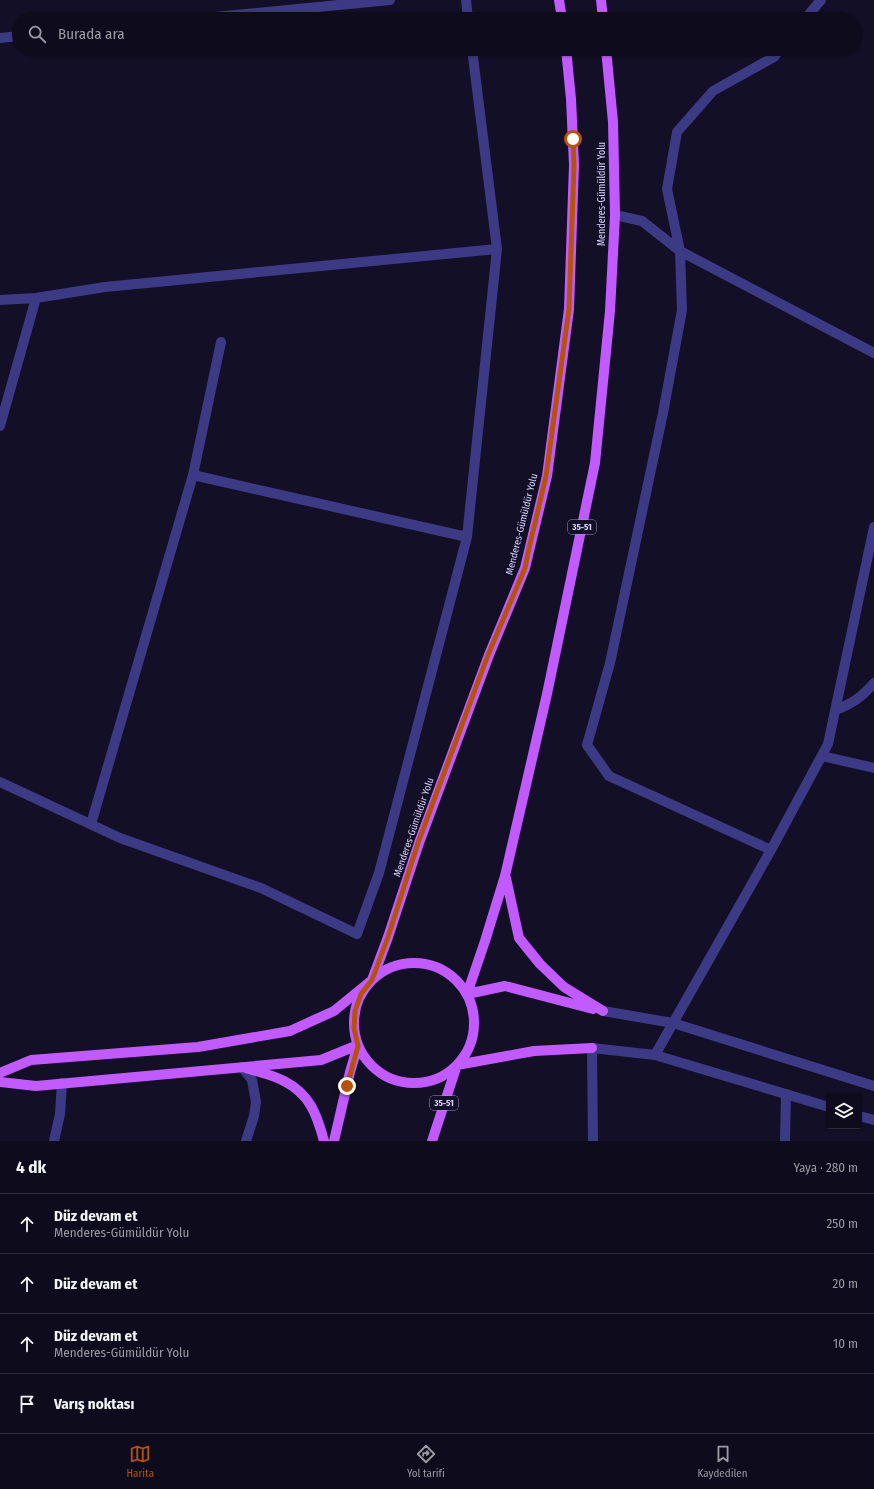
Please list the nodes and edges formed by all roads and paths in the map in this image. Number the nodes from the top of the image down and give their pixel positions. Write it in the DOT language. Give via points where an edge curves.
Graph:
graph roads {
  1 [pos="390,0"];
  2 [pos="466,0"];
  3 [pos="559,0"];
  4 [pos="601,0"];
  5 [pos="821,0"];
  6 [pos="266,12"];
  7 [pos="467,12"];
  8 [pos="561,12"];
  9 [pos="602,12"];
  10 [pos="811,12"];
  11 [pos="12,37"];
  12 [pos="0,38"];
  13 [pos="473,56"];
  14 [pos="567,56"];
  15 [pos="607,56"];
  16 [pos="775,56"];
  17 [pos="615,215"];
  18 [pos="497,249"];
  19 [pos="680,251"];
  20 [pos="36,298"];
  21 [pos="0,300"];
  22 [pos="221,342"];
  23 [pos="874,352"];
  24 [pos="0,426"];
  25 [pos="193,475"];
  26 [pos="874,527"];
  27 [pos="467,537"];
  28 [pos="874,683"];
  29 [pos="836,710"];
  30 [pos="822,756"];
  31 [pos="874,768"];
  32 [pos="0,782"];
  33 [pos="91,824"];
  34 [pos="771,850"];
  35 [pos="505,876"];
  36 [pos="372,980"];
  37 [pos="467,994"];
  38 [pos="603,1011"];
  39 [pos="673,1023"];
  40 [pos="358,1046"];
  41 [pos="592,1048"];
  42 [pos="655,1056"];
  43 [pos="457,1065"];
  44 [pos="242,1067"];
  45 [pos="0,1074"];
  46 [pos="0,1082"];
  47 [pos="62,1083"];
  48 [pos="874,1086"];
  49 [pos="786,1094"];
  50 [pos="826,1106"];
  51 [pos="862,1117"];
  52 [pos="874,1120"];
  53 [pos="54,1141"];
  54 [pos="246,1141"];
  55 [pos="324,1141"];
  56 [pos="334,1141"];
  57 [pos="432,1141"];
  58 [pos="593,1141"];
  59 [pos="785,1141"];
  1 -- 6 [label="street"];
  2 -- 7 [label="street"];
  3 -- 8 [label="main road"];
  4 -- 9 [label="main road"];
  5 -- 10 [label="street"];
  11 -- 12 [label="street"];
  13 -- 18 [label="street"];
  14 -- 36 [label="main road, Menderes-Gümüldür Yolu" via="574,165 569,309 546,476 525,568 480,676 418,843"];
  15 -- 17 [label="main road, Menderes-Gümüldür Yolu / 35-51" via="613,122"];
  16 -- 19 [label="street" via="713,91 677,132 667,189"];
  17 -- 19 [label="street" via="642,221"];
  17 -- 35 [label="main road, Menderes-Gümüldür Yolu / 35-51" via="610,311 595,463 547,694"];
  18 -- 20 [label="street" via="105,287"];
  18 -- 27 [label="street"];
  19 -- 23 [label="street"];
  19 -- 34 [label="street" via="682,310 663,413 610,663 587,745 609,776"];
  20 -- 21 [label="street"];
  20 -- 24 [label="street"];
  22 -- 25 [label="street"];
  25 -- 27 [label="street"];
  25 -- 33 [label="street"];
  26 -- 29 [label="street"];
  27 -- 33 [label="street" via="379,873 357,934 261,888 120,838"];
  28 -- 29 [label="street" via="853,703"];
  29 -- 30 [label="street" via="828,744"];
  30 -- 31 [label="street"];
  30 -- 34 [label="street"];
  32 -- 33 [label="street"];
  34 -- 39 [label="street"];
  35 -- 37 [label="main road, Menderes-Gümüldür Yolu / 35-51"];
  35 -- 38 [label="main road" via="519,938 540,964 564,987"];
  36 -- 37 [label="main road" via="387,969 398,965 422,963 440,969 456,979"];
  36 -- 40 [label="main road" via="361,994 355,1011 354,1028"];
  36 -- 45 [label="main road" via="334,1011 290,1031 198,1047 31,1060"];
  37 -- 38 [label="main road" via="505,986"];
  37 -- 43 [label="main road" via="474,1024 472,1039"];
  38 -- 39 [label="street"];
  39 -- 42 [label="street"];
  39 -- 48 [label="street"];
  40 -- 43 [label="main road" via="379,1071 402,1082 422,1082 441,1077"];
  40 -- 44 [label="main road" via="321,1060"];
  40 -- 56 [label="main road"];
  41 -- 42 [label="street"];
  41 -- 43 [label="main road" via="534,1051"];
  41 -- 58 [label="street"];
  42 -- 49 [label="street"];
  43 -- 57 [label="main road, 35-51"];
  44 -- 47 [label="main road"];
  44 -- 54 [label="street" via="252,1080 256,1102"];
  44 -- 55 [label="main road" via="284,1080 302,1093 315,1111"];
  46 -- 47 [label="main road" via="36,1086"];
  47 -- 53 [label="street" via="60,1114"];
  49 -- 50 [label="street"];
  49 -- 59 [label="street"];
  51 -- 52 [label="street"];
}
